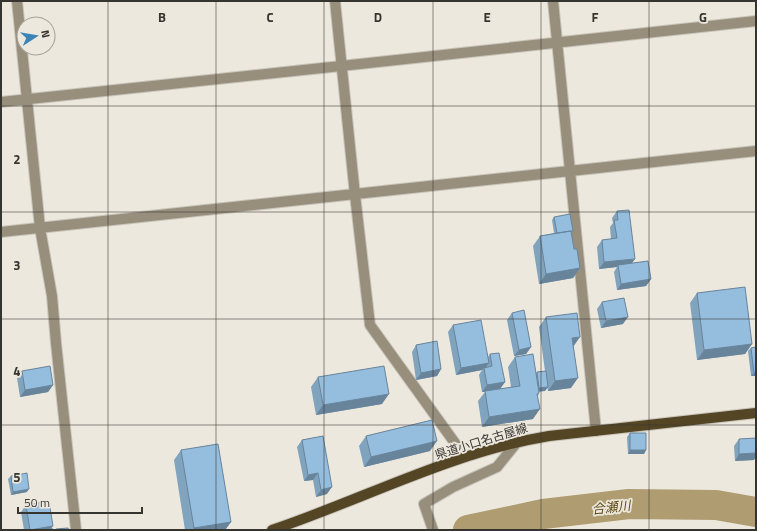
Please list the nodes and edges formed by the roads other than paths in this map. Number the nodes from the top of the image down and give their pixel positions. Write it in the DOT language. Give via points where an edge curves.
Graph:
graph roads {
  1 [pos="17,1"];
  2 [pos="335,1"];
  3 [pos="553,1"];
  4 [pos="756,21"];
  5 [pos="557,42"];
  6 [pos="341,66"];
  7 [pos="27,99"];
  8 [pos="1,102"];
  9 [pos="756,151"];
  10 [pos="570,172"];
  11 [pos="355,195"];
  12 [pos="40,228"];
  13 [pos="1,232"];
  14 [pos="756,413"];
  15 [pos="596,431"];
  16 [pos="518,441"];
  17 [pos="465,457"];
  18 [pos="76,530"];
  19 [pos="272,530"];
  20 [pos="433,530"];
  1 -- 7 [label="street"];
  2 -- 6 [label="street"];
  3 -- 5 [label="street"];
  4 -- 5 [label="street"];
  5 -- 6 [label="street"];
  5 -- 10 [label="street"];
  6 -- 7 [label="street"];
  6 -- 11 [label="street"];
  7 -- 8 [label="street"];
  7 -- 12 [label="street"];
  9 -- 10 [label="street"];
  10 -- 11 [label="street"];
  10 -- 15 [label="street"];
  11 -- 12 [label="street"];
  11 -- 17 [label="street" via="370,325"];
  12 -- 13 [label="street"];
  12 -- 18 [label="street" via="52,296"];
  14 -- 15 [label="main road, 県道小口名古屋線"];
  15 -- 16 [label="main road, 県道小口名古屋線"];
  16 -- 17 [label="main road, 県道小口名古屋線"];
  16 -- 20 [label="street" via="497,467 453,487 424,504"];
  17 -- 19 [label="main road, 県道小口名古屋線"];
}
